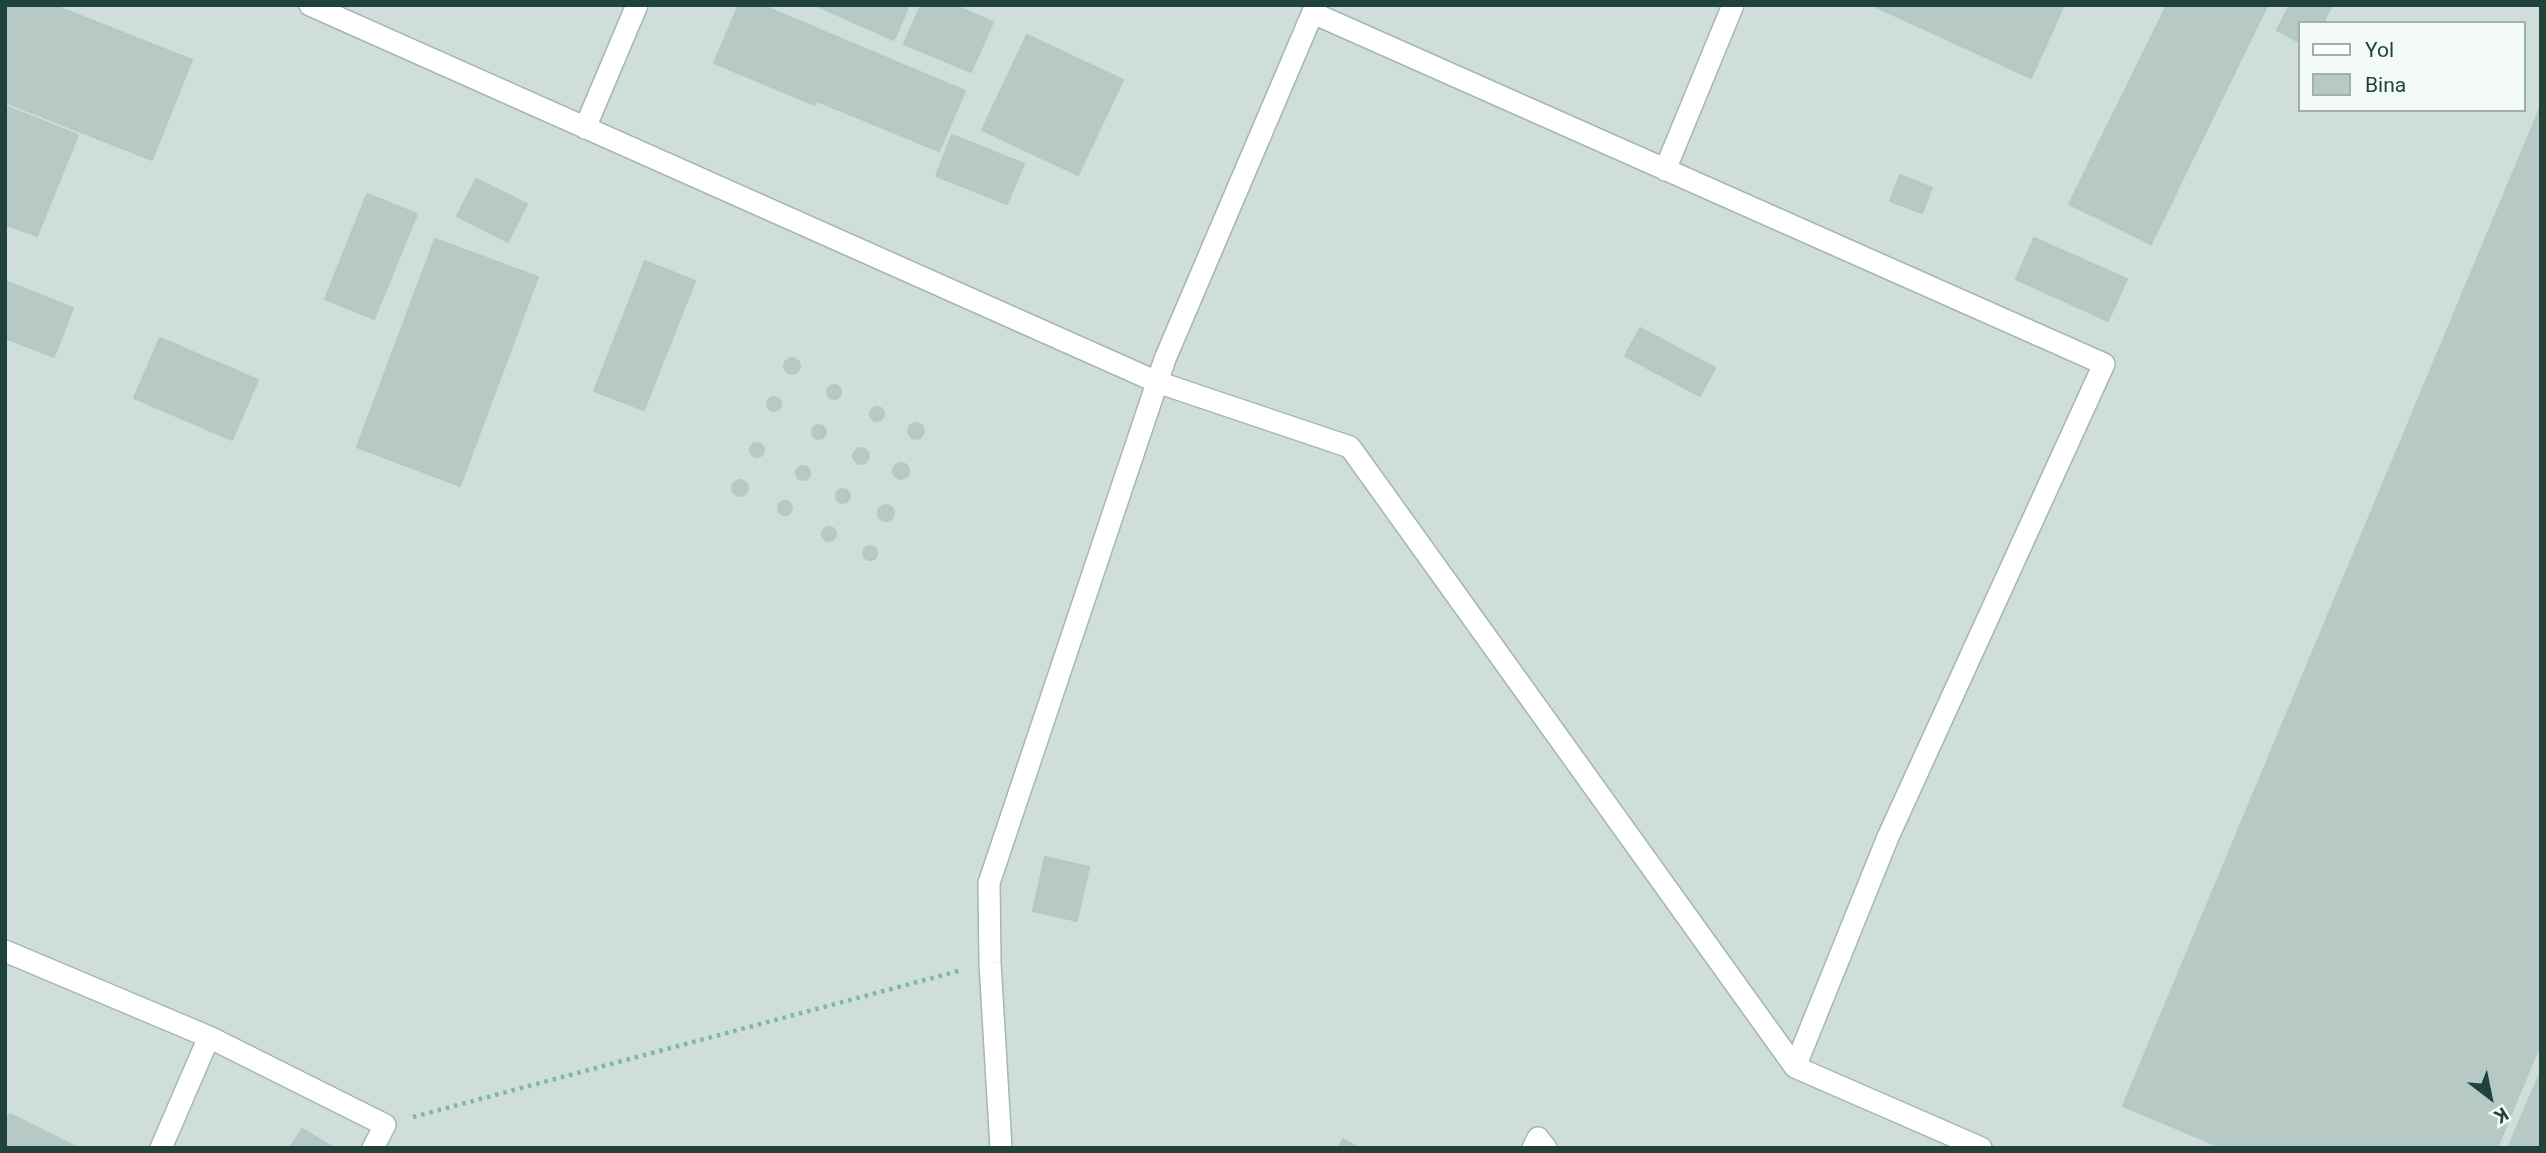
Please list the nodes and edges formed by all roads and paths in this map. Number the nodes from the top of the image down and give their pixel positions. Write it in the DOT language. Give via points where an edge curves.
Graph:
graph roads {
  1 [pos="310,5"];
  2 [pos="637,5"];
  3 [pos="1733,5"];
  4 [pos="1314,9"];
  5 [pos="585,128"];
  6 [pos="1665,170"];
  7 [pos="1157,382"];
  8 [pos="5,951"];
  9 [pos="990,963"];
  10 [pos="209,1037"];
  11 [pos="1795,1067"];
  12 [pos="385,1125"];
  13 [pos="161,1148"];
  14 [pos="373,1148"];
  15 [pos="1001,1148"];
  16 [pos="1533,1148"];
  17 [pos="1546,1148"];
  18 [pos="1981,1148"];
  1 -- 5 [label="street"];
  2 -- 5 [label="street"];
  3 -- 6 [label="street"];
  4 -- 6 [label="street"];
  4 -- 7 [label="street"];
  5 -- 7 [label="street"];
  6 -- 11 [label="street" via="2104,364 1888,837"];
  7 -- 9 [label="street" via="989,883"];
  7 -- 11 [label="street" via="1350,447"];
  8 -- 10 [label="street"];
  9 -- 12 [label="path"];
  9 -- 15 [label="street"];
  10 -- 12 [label="street"];
  10 -- 13 [label="street"];
  11 -- 18 [label="street"];
  12 -- 14 [label="street"];
  16 -- 17 [label="street" via="1538,1138"];
}
